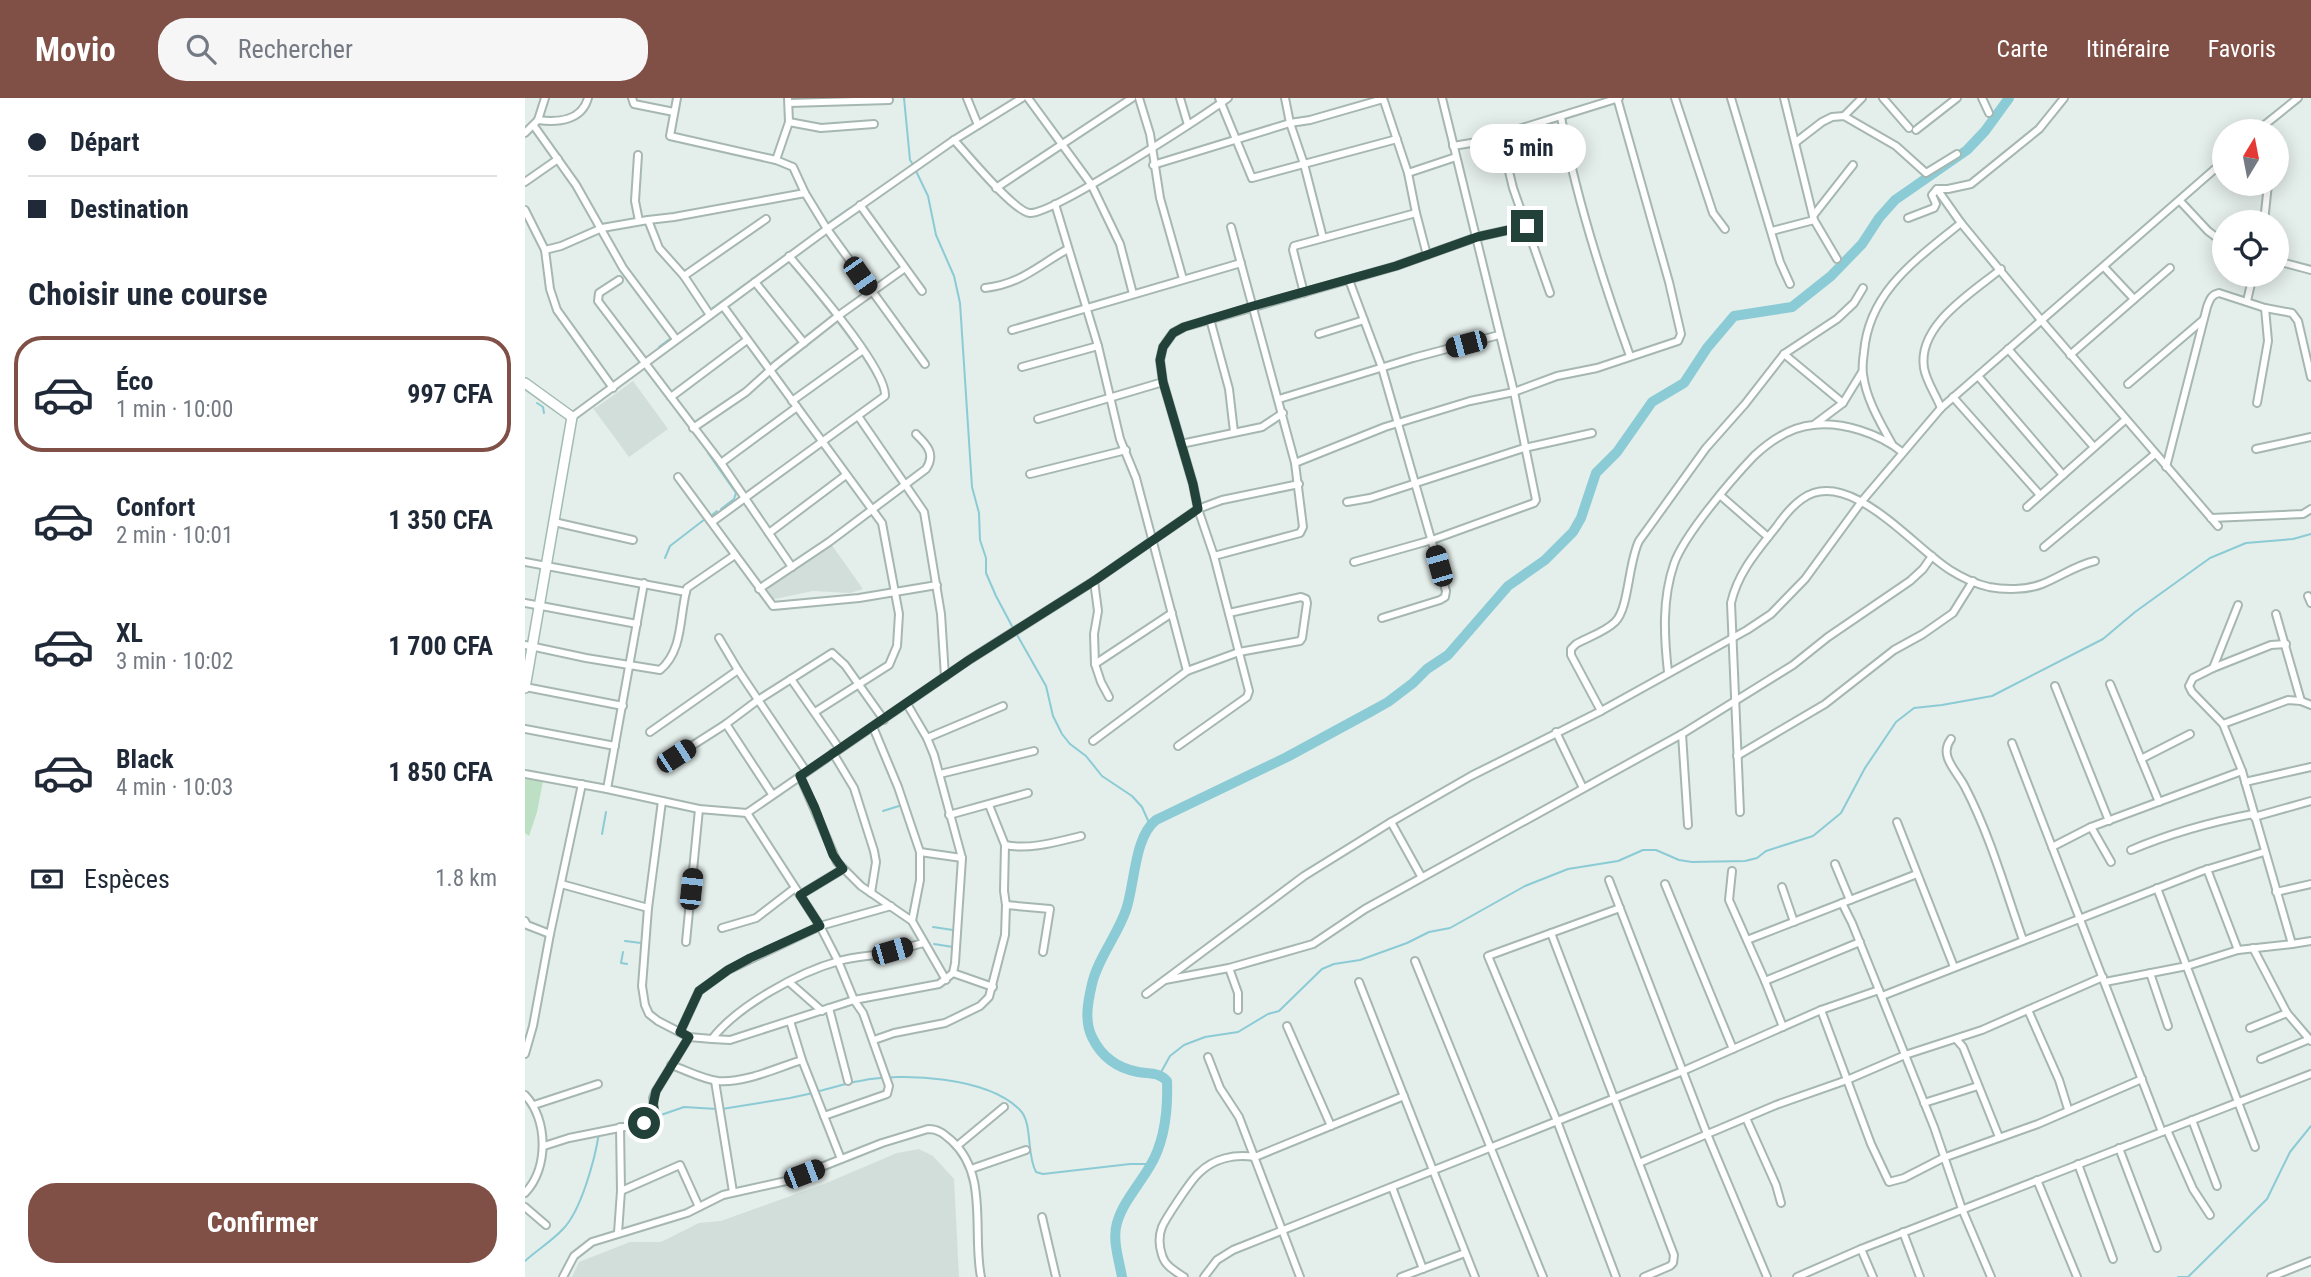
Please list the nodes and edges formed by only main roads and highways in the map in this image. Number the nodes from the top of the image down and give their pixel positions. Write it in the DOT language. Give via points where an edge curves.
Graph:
graph roads {
  1 [pos="525,383"];
  2 [pos="528,645"];
  3 [pos="525,687"];
  1 -- 2 [label="main road" via="572,417"];
  2 -- 3 [label="main road"];
}
